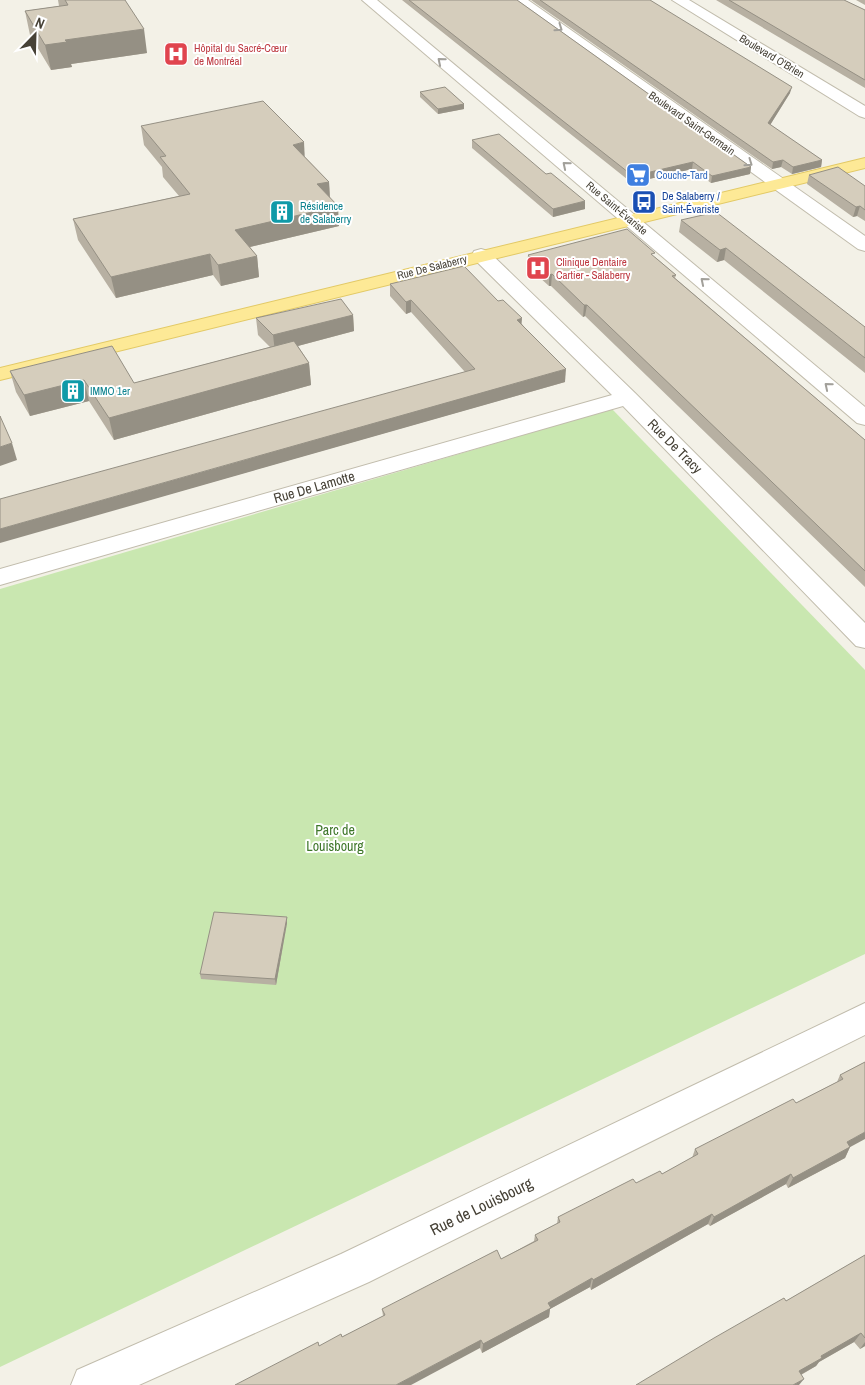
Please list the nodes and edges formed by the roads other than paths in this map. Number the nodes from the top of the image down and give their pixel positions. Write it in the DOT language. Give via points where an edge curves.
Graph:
graph roads {
  1 [pos="368,0"];
  2 [pos="519,0"];
  3 [pos="679,0"];
  4 [pos="865,112"];
  5 [pos="865,163"];
  6 [pos="777,183"];
  7 [pos="630,219"];
  8 [pos="865,245"];
  9 [pos="481,255"];
  10 [pos="0,374"];
  11 [pos="628,398"];
  12 [pos="865,418"];
  13 [pos="0,577"];
  14 [pos="865,639"];
  15 [pos="865,1018"];
  16 [pos="92,1385"];
  7 -- 1 [label="street, Rue Saint-Évariste, one-way"];
  2 -- 6 [label="street, Boulevard Saint-Germain, one-way"];
  3 -- 4 [label="street, Boulevard O'Brien"];
  5 -- 6 [label="main road, Rue De Salaberry"];
  6 -- 7 [label="main road, Rue De Salaberry"];
  6 -- 8 [label="street, Boulevard Saint-Germain"];
  7 -- 9 [label="main road, Rue De Salaberry"];
  12 -- 7 [label="street, Rue Saint-Évariste, one-way"];
  9 -- 10 [label="main road, Rue De Salaberry"];
  9 -- 11 [label="street, Rue De Tracy"];
  11 -- 13 [label="street, Rue De Lamotte"];
  11 -- 14 [label="street, Rue De Tracy"];
  15 -- 16 [label="street, Rue de Louisbourg" via="355,1268"];
}
